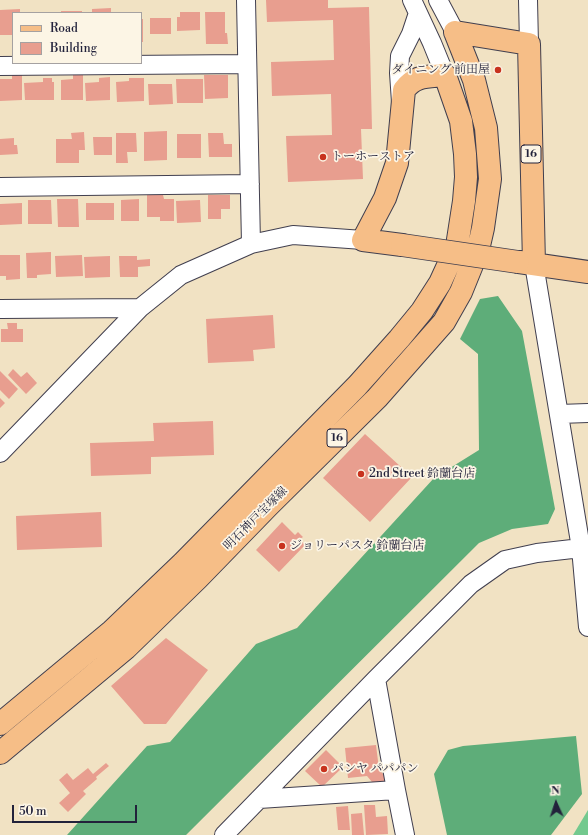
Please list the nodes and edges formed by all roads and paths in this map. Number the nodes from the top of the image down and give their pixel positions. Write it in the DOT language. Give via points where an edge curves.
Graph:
graph roads {
  1 [pos="246,0"];
  2 [pos="438,0"];
  3 [pos="528,0"];
  4 [pos="415,6"];
  5 [pos="455,32"];
  6 [pos="529,44"];
  7 [pos="247,64"];
  8 [pos="0,66"];
  9 [pos="445,75"];
  10 [pos="402,115"];
  11 [pos="250,184"];
  12 [pos="0,187"];
  13 [pos="364,240"];
  14 [pos="251,244"];
  15 [pos="526,263"];
  16 [pos="588,272"];
  17 [pos="140,308"];
  18 [pos="0,309"];
  19 [pos="588,413"];
  20 [pos="559,414"];
  21 [pos="0,453"];
  22 [pos="583,554"];
  23 [pos="588,627"];
  24 [pos="376,679"];
  25 [pos="0,724"];
  26 [pos="0,753"];
  27 [pos="396,790"];
  28 [pos="259,799"];
  29 [pos="224,835"];
  30 [pos="405,835"];
  1 -- 7 [label="street"];
  2 -- 5 [label="street"];
  3 -- 6 [label="street"];
  4 -- 9 [label="street"];
  4 -- 10 [label="street" via="411,34 400,56"];
  5 -- 6 [label="main road"];
  5 -- 26 [label="main road, 明石神戸宝塚線 / 16" via="474,80 486,128 490,179 478,250 461,292 444,322 377,398 126,648"];
  6 -- 15 [label="main road, 16"];
  7 -- 8 [label="street"];
  7 -- 11 [label="street"];
  9 -- 10 [label="main road" via="416,79 409,83 404,90"];
  9 -- 25 [label="main road, 明石神戸宝塚線 / 16" via="461,121 465,154 466,177 462,222 457,246 440,283 422,311 357,386 184,563 112,631"];
  10 -- 13 [label="main road" via="397,163 385,198"];
  11 -- 12 [label="street"];
  11 -- 14 [label="street"];
  13 -- 14 [label="street" via="293,235"];
  13 -- 15 [label="main road, bridge"];
  14 -- 17 [label="street" via="181,274"];
  15 -- 16 [label="main road"];
  15 -- 20 [label="street"];
  17 -- 18 [label="street"];
  17 -- 21 [label="street"];
  19 -- 20 [label="street"];
  20 -- 22 [label="street"];
  22 -- 23 [label="street"];
  22 -- 24 [label="street" via="537,553 505,560 471,584"];
  24 -- 27 [label="street"];
  24 -- 28 [label="street"];
  27 -- 28 [label="street"];
  27 -- 30 [label="street"];
  28 -- 29 [label="street"];
}
